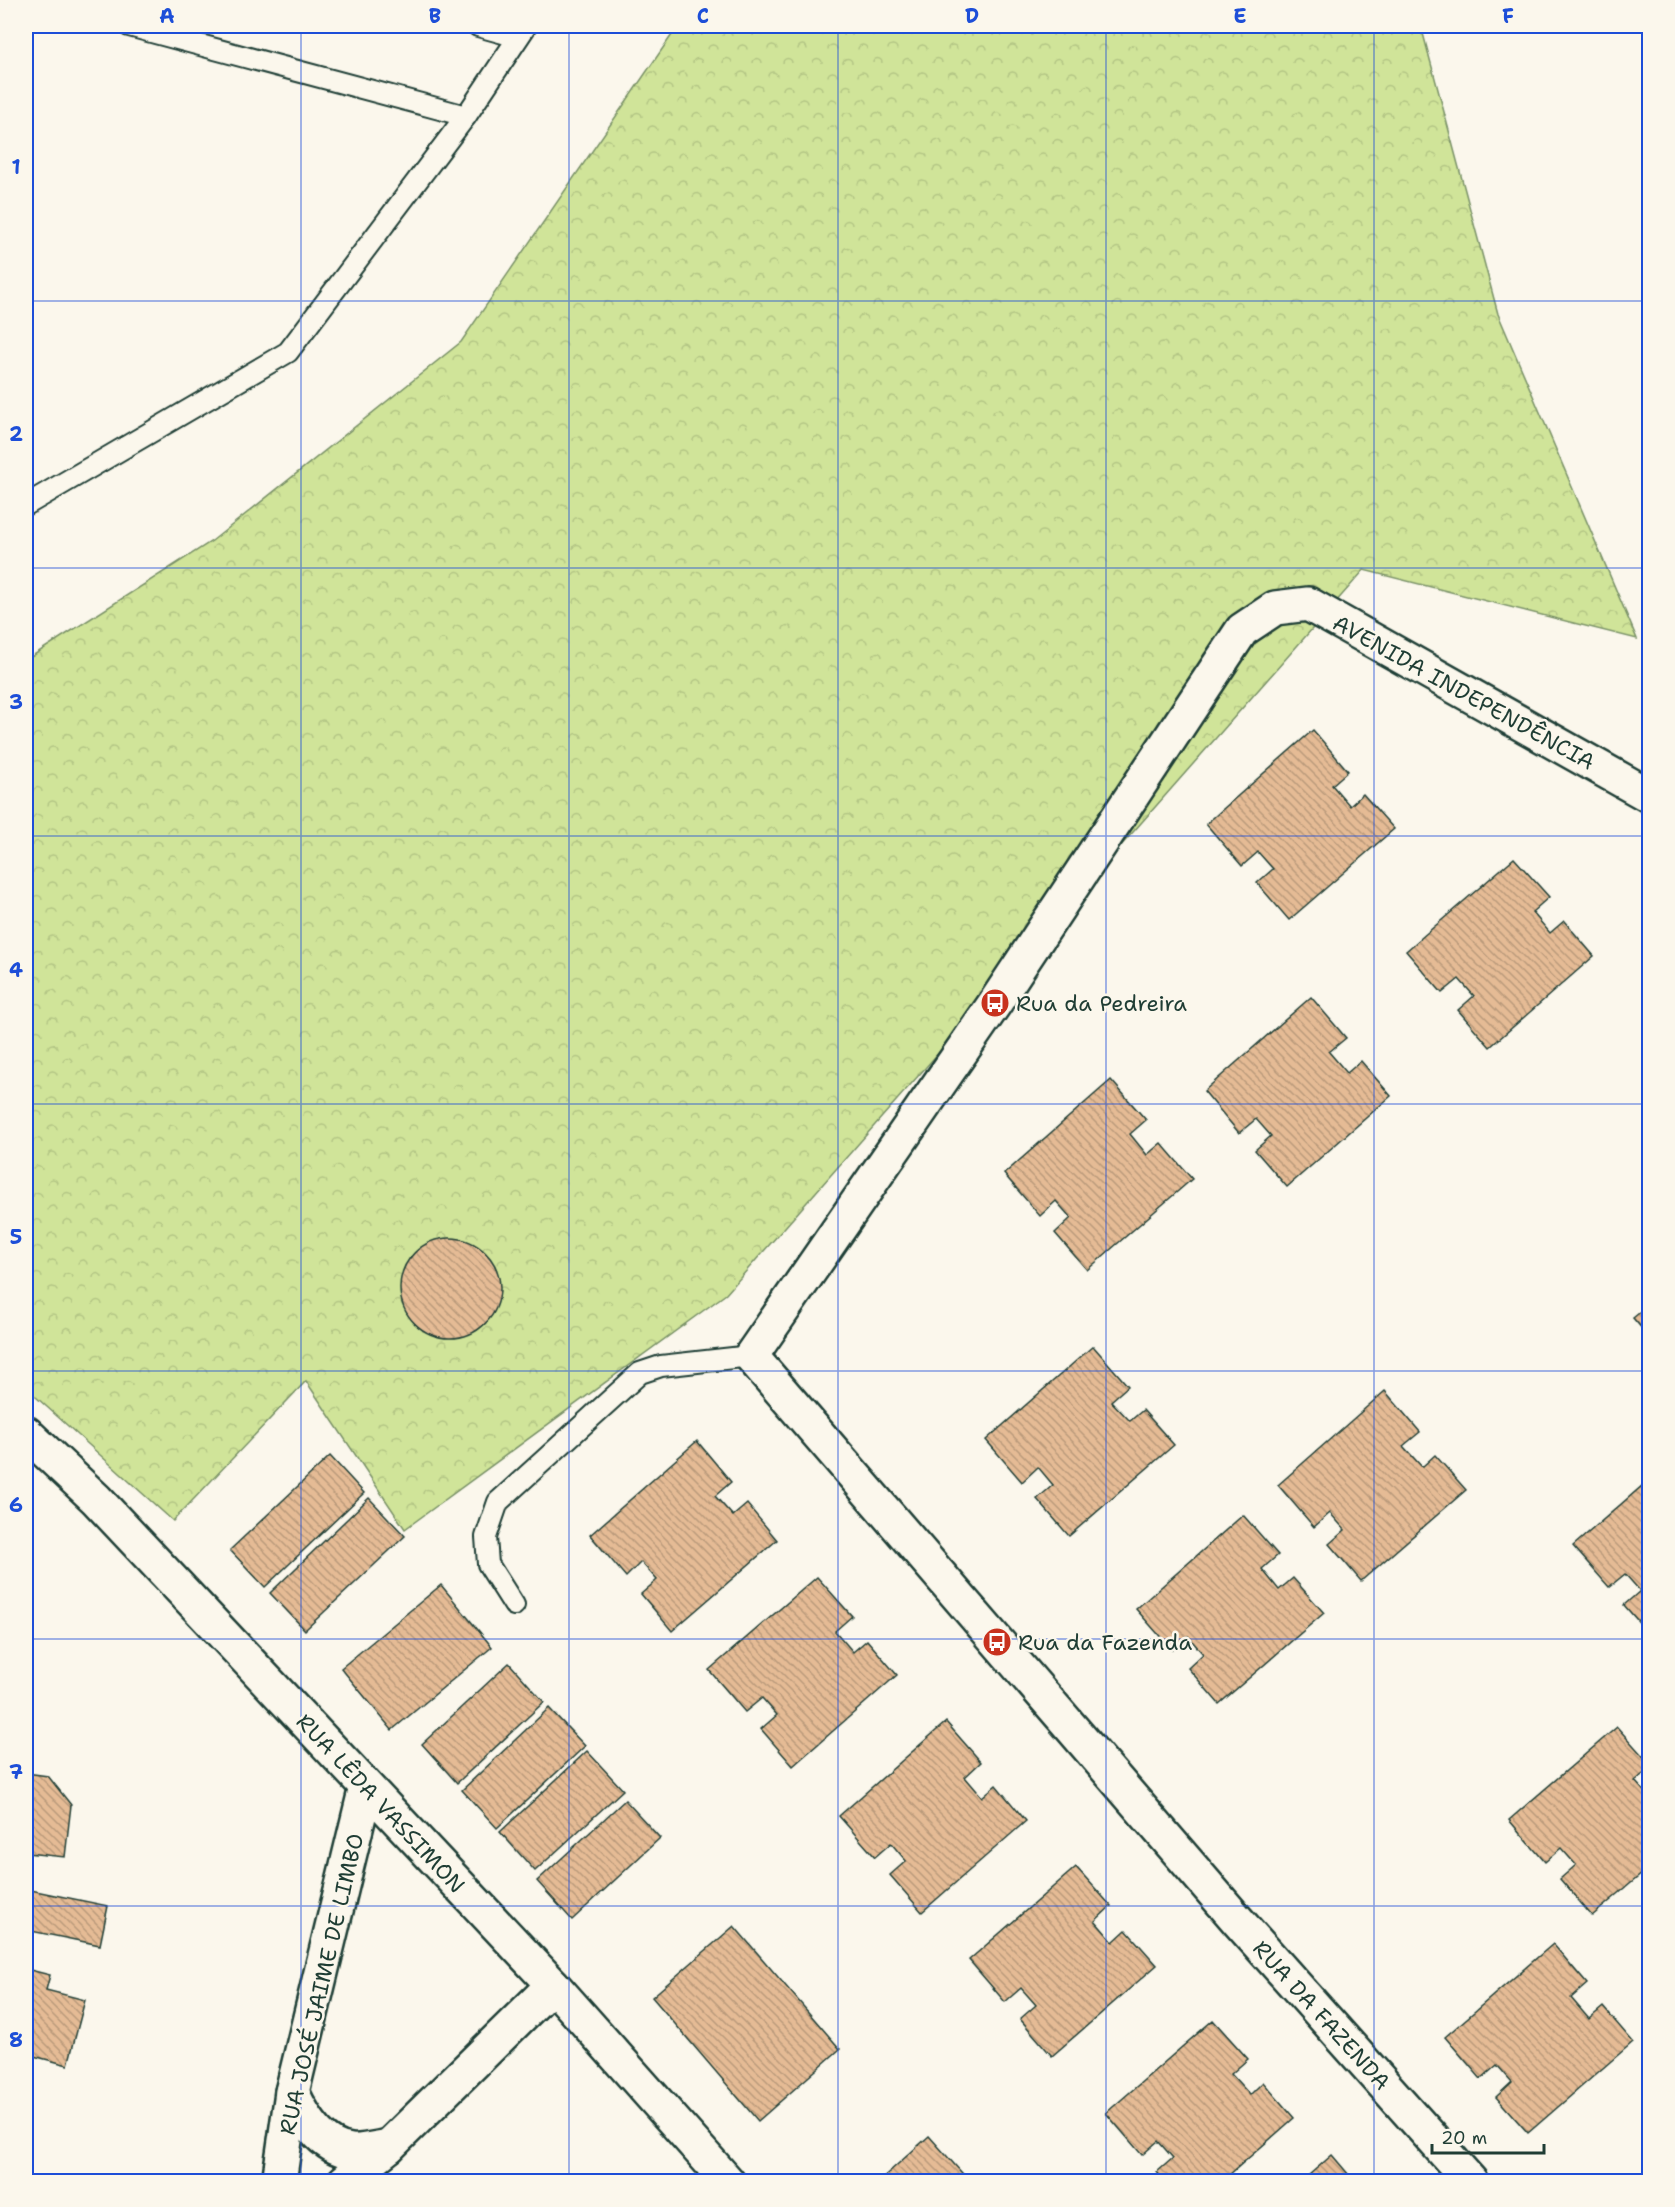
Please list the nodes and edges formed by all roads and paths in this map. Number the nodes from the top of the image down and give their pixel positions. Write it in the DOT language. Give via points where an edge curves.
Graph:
graph roads {
  1 [pos="129,26"];
  2 [pos="478,26"];
  3 [pos="522,31"];
  4 [pos="466,116"];
  5 [pos="26,505"];
  6 [pos="1650,796"];
  7 [pos="751,1356"];
  8 [pos="26,1433"];
  9 [pos="513,1605"];
  10 [pos="366,1787"];
  11 [pos="553,1985"];
  12 [pos="292,2092"];
  13 [pos="389,2146"];
  14 [pos="279,2181"];
  15 [pos="344,2181"];
  16 [pos="728,2181"];
  17 [pos="1471,2181"];
  1 -- 4 [label="lane"];
  2 -- 3 [label="lane"];
  3 -- 4 [label="lane"];
  4 -- 5 [label="lane" via="288,352"];
  6 -- 7 [label="street, AVENIDA INDEPENDÊNCIA" via="1308,604 1275,608 1242,630 995,1003"];
  7 -- 9 [label="lane" via="661,1366 640,1373 498,1502 486,1537 488,1564"];
  7 -- 17 [label="street, RUA DA FAZENDA" via="1222,1903"];
  8 -- 10 [label="street, RUA LÊDA VASSIMON" via="96,1499"];
  10 -- 11 [label="street, RUA LÊDA VASSIMON"];
  10 -- 12 [label="street, RUA JOSÉ JAIME DE LIMBO"];
  11 -- 13 [label="street"];
  11 -- 16 [label="street, RUA LÊDA VASSIMON"];
  12 -- 13 [label="street" via="303,2114 324,2140 350,2151"];
  12 -- 14 [label="street, RUA JOSÉ JAIME DE LIMBO"];
  13 -- 15 [label="street"];
}
